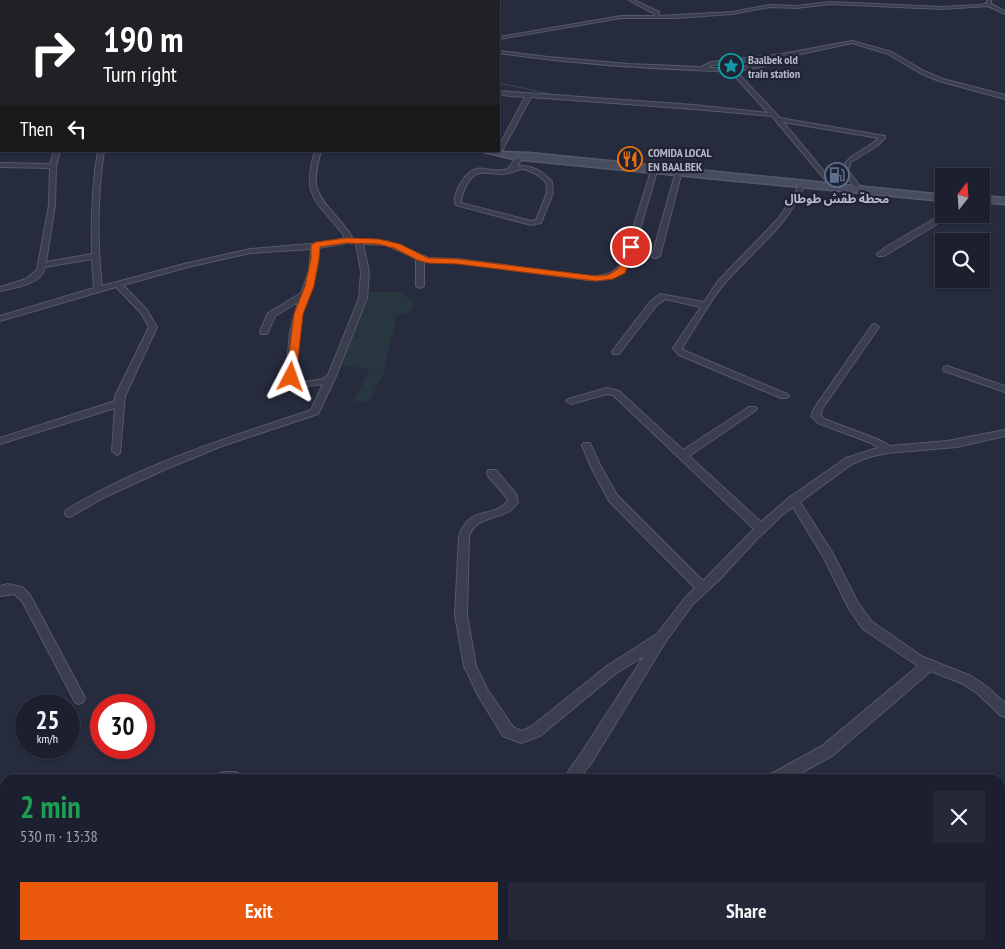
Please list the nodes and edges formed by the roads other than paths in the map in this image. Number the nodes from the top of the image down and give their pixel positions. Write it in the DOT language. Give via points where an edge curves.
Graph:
graph roads {
  1 [pos="631,0"];
  2 [pos="756,2"];
  3 [pos="988,2"];
  4 [pos="770,6"];
  5 [pos="1005,13"];
  6 [pos="657,16"];
  7 [pos="500,38"];
  8 [pos="500,52"];
  9 [pos="763,65"];
  10 [pos="703,68"];
  11 [pos="732,70"];
  12 [pos="500,93"];
  13 [pos="529,95"];
  14 [pos="1005,97"];
  15 [pos="776,117"];
  16 [pos="500,147"];
  17 [pos="500,149"];
  18 [pos="57,152"];
  19 [pos="101,152"];
  20 [pos="318,152"];
  21 [pos="495,152"];
  22 [pos="519,157"];
  23 [pos="0,165"];
  24 [pos="53,166"];
  25 [pos="515,168"];
  26 [pos="656,168"];
  27 [pos="680,171"];
  28 [pos="802,182"];
  29 [pos="832,183"];
  30 [pos="854,186"];
  31 [pos="935,195"];
  32 [pos="990,202"];
  33 [pos="1005,203"];
  34 [pos="935,223"];
  35 [pos="346,240"];
  36 [pos="359,242"];
  37 [pos="316,245"];
  38 [pos="881,254"];
  39 [pos="95,256"];
  40 [pos="656,256"];
  41 [pos="420,258"];
  42 [pos="43,265"];
  43 [pos="117,283"];
  44 [pos="420,286"];
  45 [pos="0,289"];
  46 [pos="98,289"];
  47 [pos="306,294"];
  48 [pos="705,305"];
  49 [pos="0,319"];
  50 [pos="875,327"];
  51 [pos="264,332"];
  52 [pos="616,352"];
  53 [pos="947,369"];
  54 [pos="332,375"];
  55 [pos="1005,389"];
  56 [pos="784,396"];
  57 [pos="571,401"];
  58 [pos="118,403"];
  59 [pos="752,409"];
  60 [pos="1005,433"];
  61 [pos="0,441"];
  62 [pos="586,444"];
  63 [pos="887,449"];
  64 [pos="117,451"];
  65 [pos="683,455"];
  66 [pos="492,473"];
  67 [pos="794,500"];
  68 [pos="70,513"];
  69 [pos="761,529"];
  70 [pos="703,589"];
  71 [pos="0,591"];
  72 [pos="662,637"];
  73 [pos="929,666"];
  74 [pos="77,694"];
  75 [pos="1005,711"];
  76 [pos="574,774"];
  77 [pos="785,774"];
  1 -- 6 [label="street"];
  2 -- 4 [label="street"];
  3 -- 4 [label="street" via="942,8 830,4"];
  3 -- 5 [label="street"];
  4 -- 6 [label="street" via="732,13"];
  6 -- 7 [label="street" via="620,17"];
  8 -- 10 [label="street" via="618,65"];
  9 -- 11 [label="street"];
  10 -- 11 [label="street"];
  10 -- 14 [label="street" via="711,64 782,56 851,42 890,53 949,83"];
  11 -- 15 [label="street"];
  12 -- 13 [label="street"];
  13 -- 15 [label="street" via="694,107"];
  13 -- 16 [label="street"];
  15 -- 29 [label="street"];
  15 -- 30 [label="street" via="883,138 848,161 845,170"];
  17 -- 29 [label="main road"];
  18 -- 24 [label="street"];
  19 -- 39 [label="street" via="95,186"];
  20 -- 35 [label="street" via="311,187 346,233"];
  21 -- 22 [label="main road"];
  22 -- 25 [label="street"];
  22 -- 26 [label="main road"];
  23 -- 24 [label="street"];
  24 -- 42 [label="street" via="52,205"];
  25 -- 25 [label="street" via="532,169 549,182 550,193 539,222 531,223 458,204 460,192 473,173 507,172"];
  26 -- 27 [label="main road"];
  26 -- 41 [label="street" via="627,260 622,271 615,276 580,277"];
  27 -- 28 [label="main road"];
  27 -- 40 [label="street"];
  28 -- 29 [label="main road"];
  28 -- 48 [label="street" via="781,220 736,265"];
  29 -- 30 [label="main road"];
  30 -- 31 [label="main road"];
  32 -- 33 [label="main road"];
  34 -- 38 [label="street"];
  35 -- 36 [label="street"];
  35 -- 37 [label="street"];
  36 -- 41 [label="street" via="388,243"];
  36 -- 54 [label="street" via="365,272 364,294"];
  37 -- 43 [label="street" via="251,251"];
  37 -- 47 [label="street"];
  39 -- 42 [label="street"];
  39 -- 46 [label="street"];
  41 -- 44 [label="street"];
  42 -- 45 [label="street" via="32,279"];
  43 -- 46 [label="street"];
  43 -- 58 [label="street" via="144,312 153,327"];
  46 -- 49 [label="street"];
  47 -- 51 [label="street" via="270,315"];
  47 -- 54 [label="street" via="298,314 291,377 304,385 326,381"];
  48 -- 52 [label="street" via="663,296 653,304"];
  48 -- 56 [label="street" via="679,344 679,351"];
  50 -- 63 [label="street" via="816,416"];
  53 -- 55 [label="street"];
  54 -- 68 [label="street" via="312,413 163,466 101,494"];
  57 -- 65 [label="street" via="606,391 616,393"];
  58 -- 61 [label="street"];
  58 -- 64 [label="street"];
  59 -- 65 [label="street"];
  60 -- 63 [label="street" via="952,444"];
  62 -- 70 [label="street" via="613,498"];
  63 -- 67 [label="street" via="849,461"];
  65 -- 69 [label="street"];
  66 -- 72 [label="street" via="512,496 513,502 509,507 467,526 461,615 470,666 508,732 521,737 535,732 611,670"];
  67 -- 69 [label="street"];
  67 -- 73 [label="street" via="862,620 895,646"];
  69 -- 70 [label="street"];
  70 -- 72 [label="street" via="689,601"];
  71 -- 74 [label="street" via="10,588 26,598"];
  72 -- 76 [label="street"];
  73 -- 75 [label="street" via="967,680"];
  73 -- 77 [label="street" via="826,751"];
}
